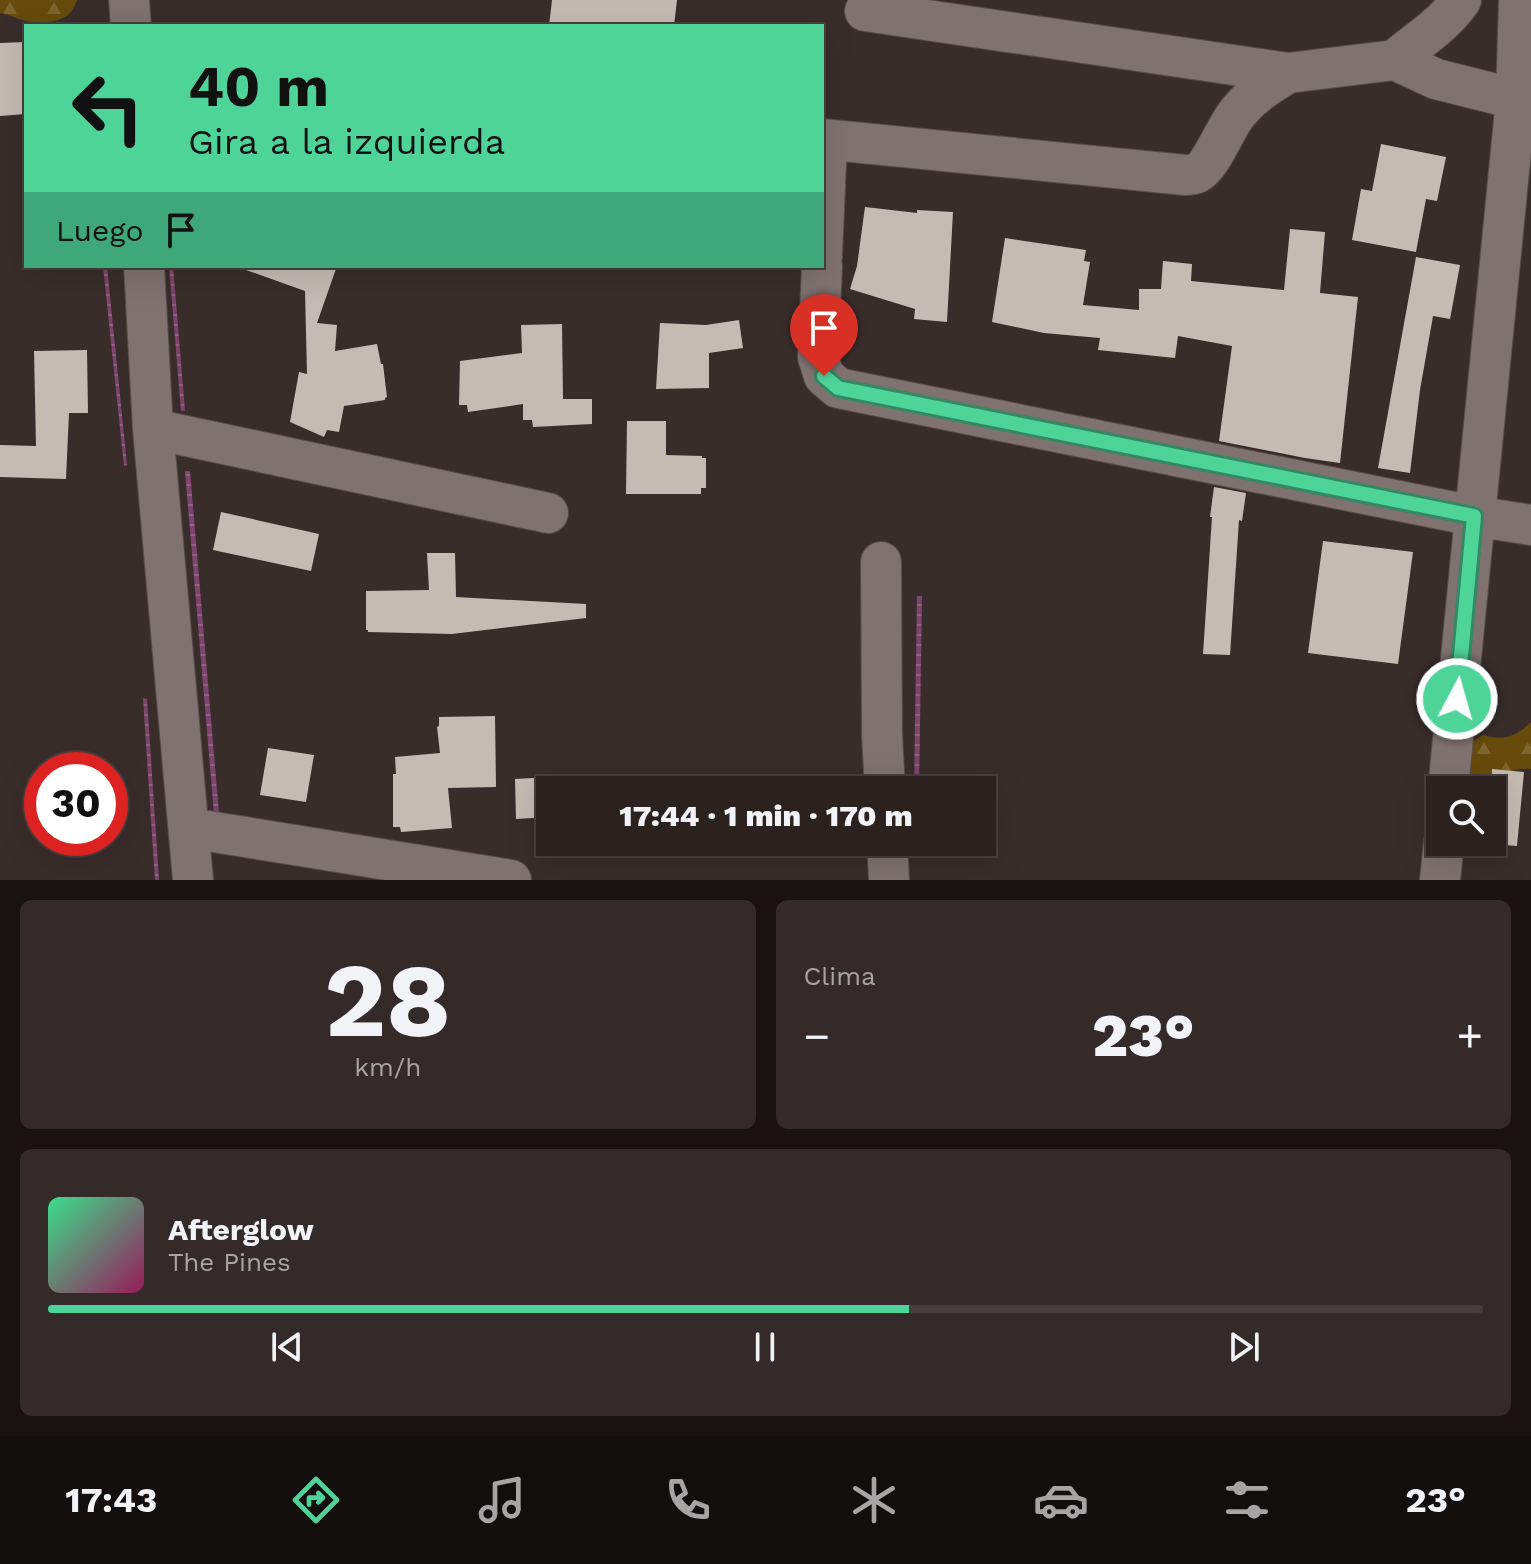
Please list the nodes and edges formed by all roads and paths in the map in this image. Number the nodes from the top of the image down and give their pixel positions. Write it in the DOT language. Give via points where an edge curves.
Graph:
graph roads {
  1 [pos="129,0"];
  2 [pos="1461,0"];
  3 [pos="1519,0"];
  4 [pos="865,11"];
  5 [pos="131,24"];
  6 [pos="1395,60"];
  7 [pos="1288,73"];
  8 [pos="1524,102"];
  9 [pos="824,140"];
  10 [pos="144,268"];
  11 [pos="822,268"];
  12 [pos="153,429"];
  13 [pos="548,513"];
  14 [pos="1474,516"];
  15 [pos="1531,525"];
  16 [pos="881,562"];
  17 [pos="884,776"];
  18 [pos="1449,776"];
  19 [pos="189,828"];
  20 [pos="888,856"];
  21 [pos="1443,856"];
  22 [pos="193,880"];
  23 [pos="511,880"];
  24 [pos="889,880"];
  25 [pos="1440,880"];
  1 -- 5 [label="street"];
  2 -- 6 [label="street"];
  3 -- 8 [label="street"];
  4 -- 7 [label="street"];
  6 -- 7 [label="street"];
  6 -- 8 [label="street" via="1436,79"];
  7 -- 9 [label="street" via="1256,93 1230,122 1210,161 1199,172 1185,175"];
  8 -- 14 [label="street"];
  10 -- 12 [label="street"];
  11 -- 14 [label="street" via="818,357 824,376 838,388"];
  12 -- 13 [label="street"];
  12 -- 19 [label="street"];
  14 -- 15 [label="street"];
  14 -- 18 [label="street"];
  16 -- 17 [label="street"];
  19 -- 22 [label="street"];
  19 -- 23 [label="street"];
  20 -- 24 [label="street"];
  21 -- 25 [label="street"];
}
